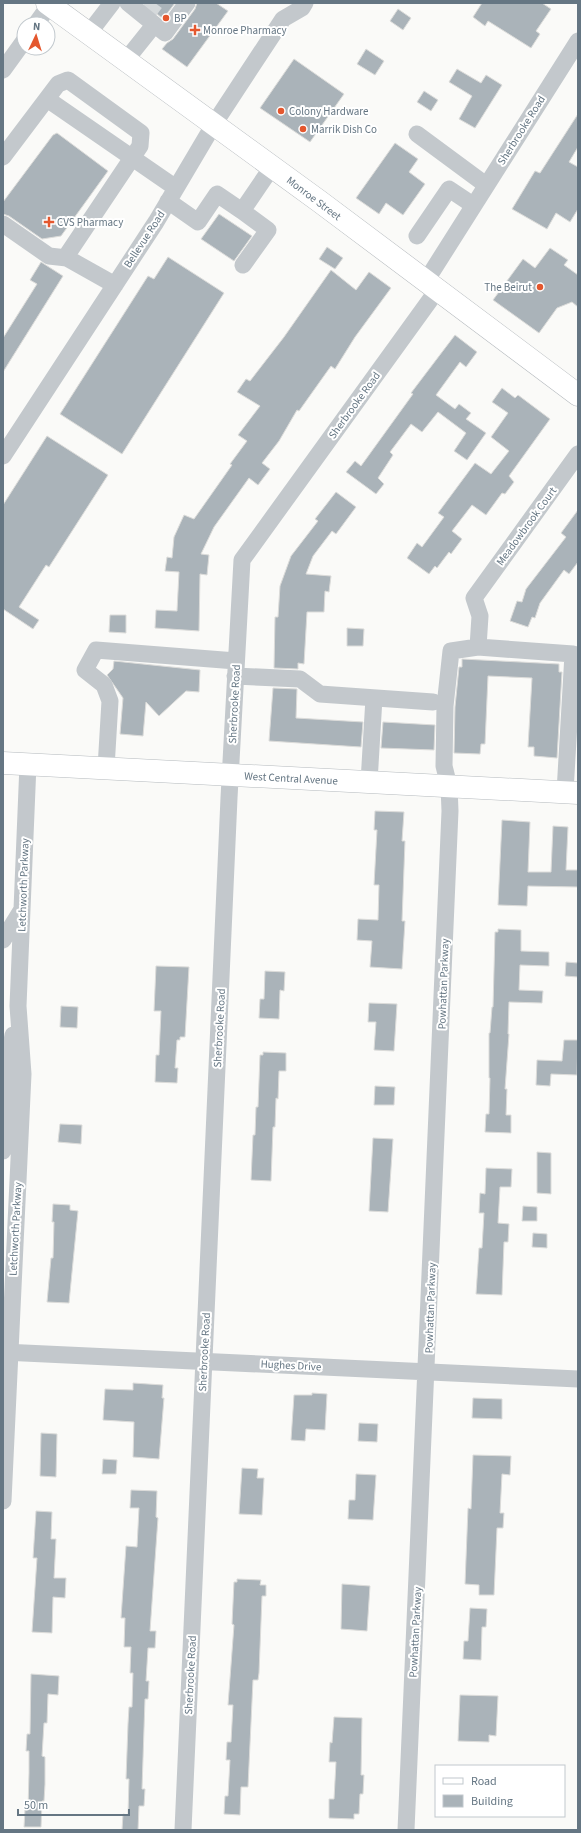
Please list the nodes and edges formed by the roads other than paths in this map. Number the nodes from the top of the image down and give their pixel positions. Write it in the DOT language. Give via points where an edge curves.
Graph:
graph roads {
  1 [pos="112,3"];
  2 [pos="128,3"];
  3 [pos="187,3"];
  4 [pos="305,3"];
  5 [pos="49,4"];
  6 [pos="284,11"];
  7 [pos="41,16"];
  8 [pos="149,17"];
  9 [pos="89,33"];
  10 [pos="578,41"];
  11 [pos="16,52"];
  12 [pos="126,60"];
  13 [pos="3,70"];
  14 [pos="47,99"];
  15 [pos="214,124"];
  16 [pos="417,134"];
  17 [pos="3,158"];
  18 [pos="132,158"];
  19 [pos="272,167"];
  20 [pos="486,185"];
  21 [pos="172,194"];
  22 [pos="474,205"];
  23 [pos="242,211"];
  24 [pos="3,224"];
  25 [pos="417,236"];
  26 [pos="66,258"];
  27 [pos="243,265"];
  28 [pos="114,285"];
  29 [pos="432,285"];
  30 [pos="578,395"];
  31 [pos="578,454"];
  32 [pos="3,456"];
  33 [pos="478,647"];
  34 [pos="236,668"];
  35 [pos="374,698"];
  36 [pos="433,702"];
  37 [pos="3,763"];
  38 [pos="28,764"];
  39 [pos="106,768"];
  40 [pos="231,775"];
  41 [pos="369,782"];
  42 [pos="449,786"];
  43 [pos="572,793"];
  44 [pos="22,909"];
  45 [pos="3,940"];
  46 [pos="18,1006"];
  47 [pos="3,1151"];
  48 [pos="6,1352"];
  49 [pos="204,1361"];
  50 [pos="427,1371"];
  51 [pos="578,1380"];
  52 [pos="3,1501"];
  53 [pos="183,1830"];
  54 [pos="406,1830"];
  1 -- 9 [label="street"];
  2 -- 8 [label="street"];
  3 -- 8 [label="street" via="165,33"];
  4 -- 6 [label="street, Bellevue Road" via="302,8"];
  5 -- 7 [label="street"];
  5 -- 9 [label="main road, Monroe Street"];
  6 -- 15 [label="street, Bellevue Road"];
  8 -- 12 [label="street"];
  9 -- 12 [label="main road, Monroe Street"];
  10 -- 20 [label="street, Sherbrooke Road"];
  11 -- 13 [label="street"];
  12 -- 15 [label="main road, Monroe Street"];
  14 -- 17 [label="street"];
  14 -- 18 [label="street"];
  14 -- 18 [label="street" via="58,84 68,80 141,133 140,146"];
  15 -- 19 [label="main road, Monroe Street"];
  15 -- 21 [label="street, Bellevue Road"];
  16 -- 20 [label="street"];
  18 -- 21 [label="street"];
  18 -- 26 [label="street"];
  19 -- 23 [label="street"];
  19 -- 29 [label="main road, Monroe Street"];
  20 -- 22 [label="street, Sherbrooke Road"];
  21 -- 23 [label="street" via="198,222 218,194"];
  21 -- 28 [label="street, Bellevue Road"];
  22 -- 25 [label="street" via="449,189"];
  22 -- 29 [label="street, Sherbrooke Road"];
  23 -- 27 [label="street" via="268,230"];
  24 -- 26 [label="street" via="49,256"];
  26 -- 28 [label="street"];
  28 -- 32 [label="street, Bellevue Road"];
  29 -- 30 [label="main road, Monroe Street"];
  29 -- 34 [label="street, Sherbrooke Road" via="242,560"];
  31 -- 33 [label="street, Meadowbrook Court" via="474,598 480,616"];
  33 -- 42 [label="street, Powhattan Parkway" via="451,651 445,706 444,766"];
  33 -- 43 [label="street" via="573,654"];
  34 -- 35 [label="street" via="300,679 320,694"];
  34 -- 39 [label="street" via="96,650 85,670 104,685 110,701"];
  34 -- 40 [label="street, Sherbrooke Road"];
  35 -- 36 [label="street"];
  35 -- 41 [label="street"];
  37 -- 38 [label="main road, West Central Avenue"];
  38 -- 39 [label="main road, West Central Avenue"];
  38 -- 44 [label="street, Letchworth Parkway"];
  39 -- 40 [label="main road, West Central Avenue"];
  40 -- 41 [label="main road, West Central Avenue"];
  40 -- 49 [label="street, Sherbrooke Road"];
  41 -- 42 [label="main road, West Central Avenue"];
  42 -- 43 [label="main road, West Central Avenue"];
  42 -- 50 [label="street, Powhattan Parkway"];
  44 -- 45 [label="street"];
  44 -- 46 [label="street, Letchworth Parkway"];
  46 -- 47 [label="street, Letchworth Parkway" via="6,1075"];
  46 -- 48 [label="street, Letchworth Parkway" via="22,1074"];
  48 -- 49 [label="street, Hughes Drive"];
  48 -- 52 [label="street, Letchworth Parkway"];
  49 -- 50 [label="street, Hughes Drive"];
  49 -- 53 [label="street, Sherbrooke Road"];
  50 -- 51 [label="street, Hughes Drive"];
  50 -- 54 [label="street, Powhattan Parkway"];
}
